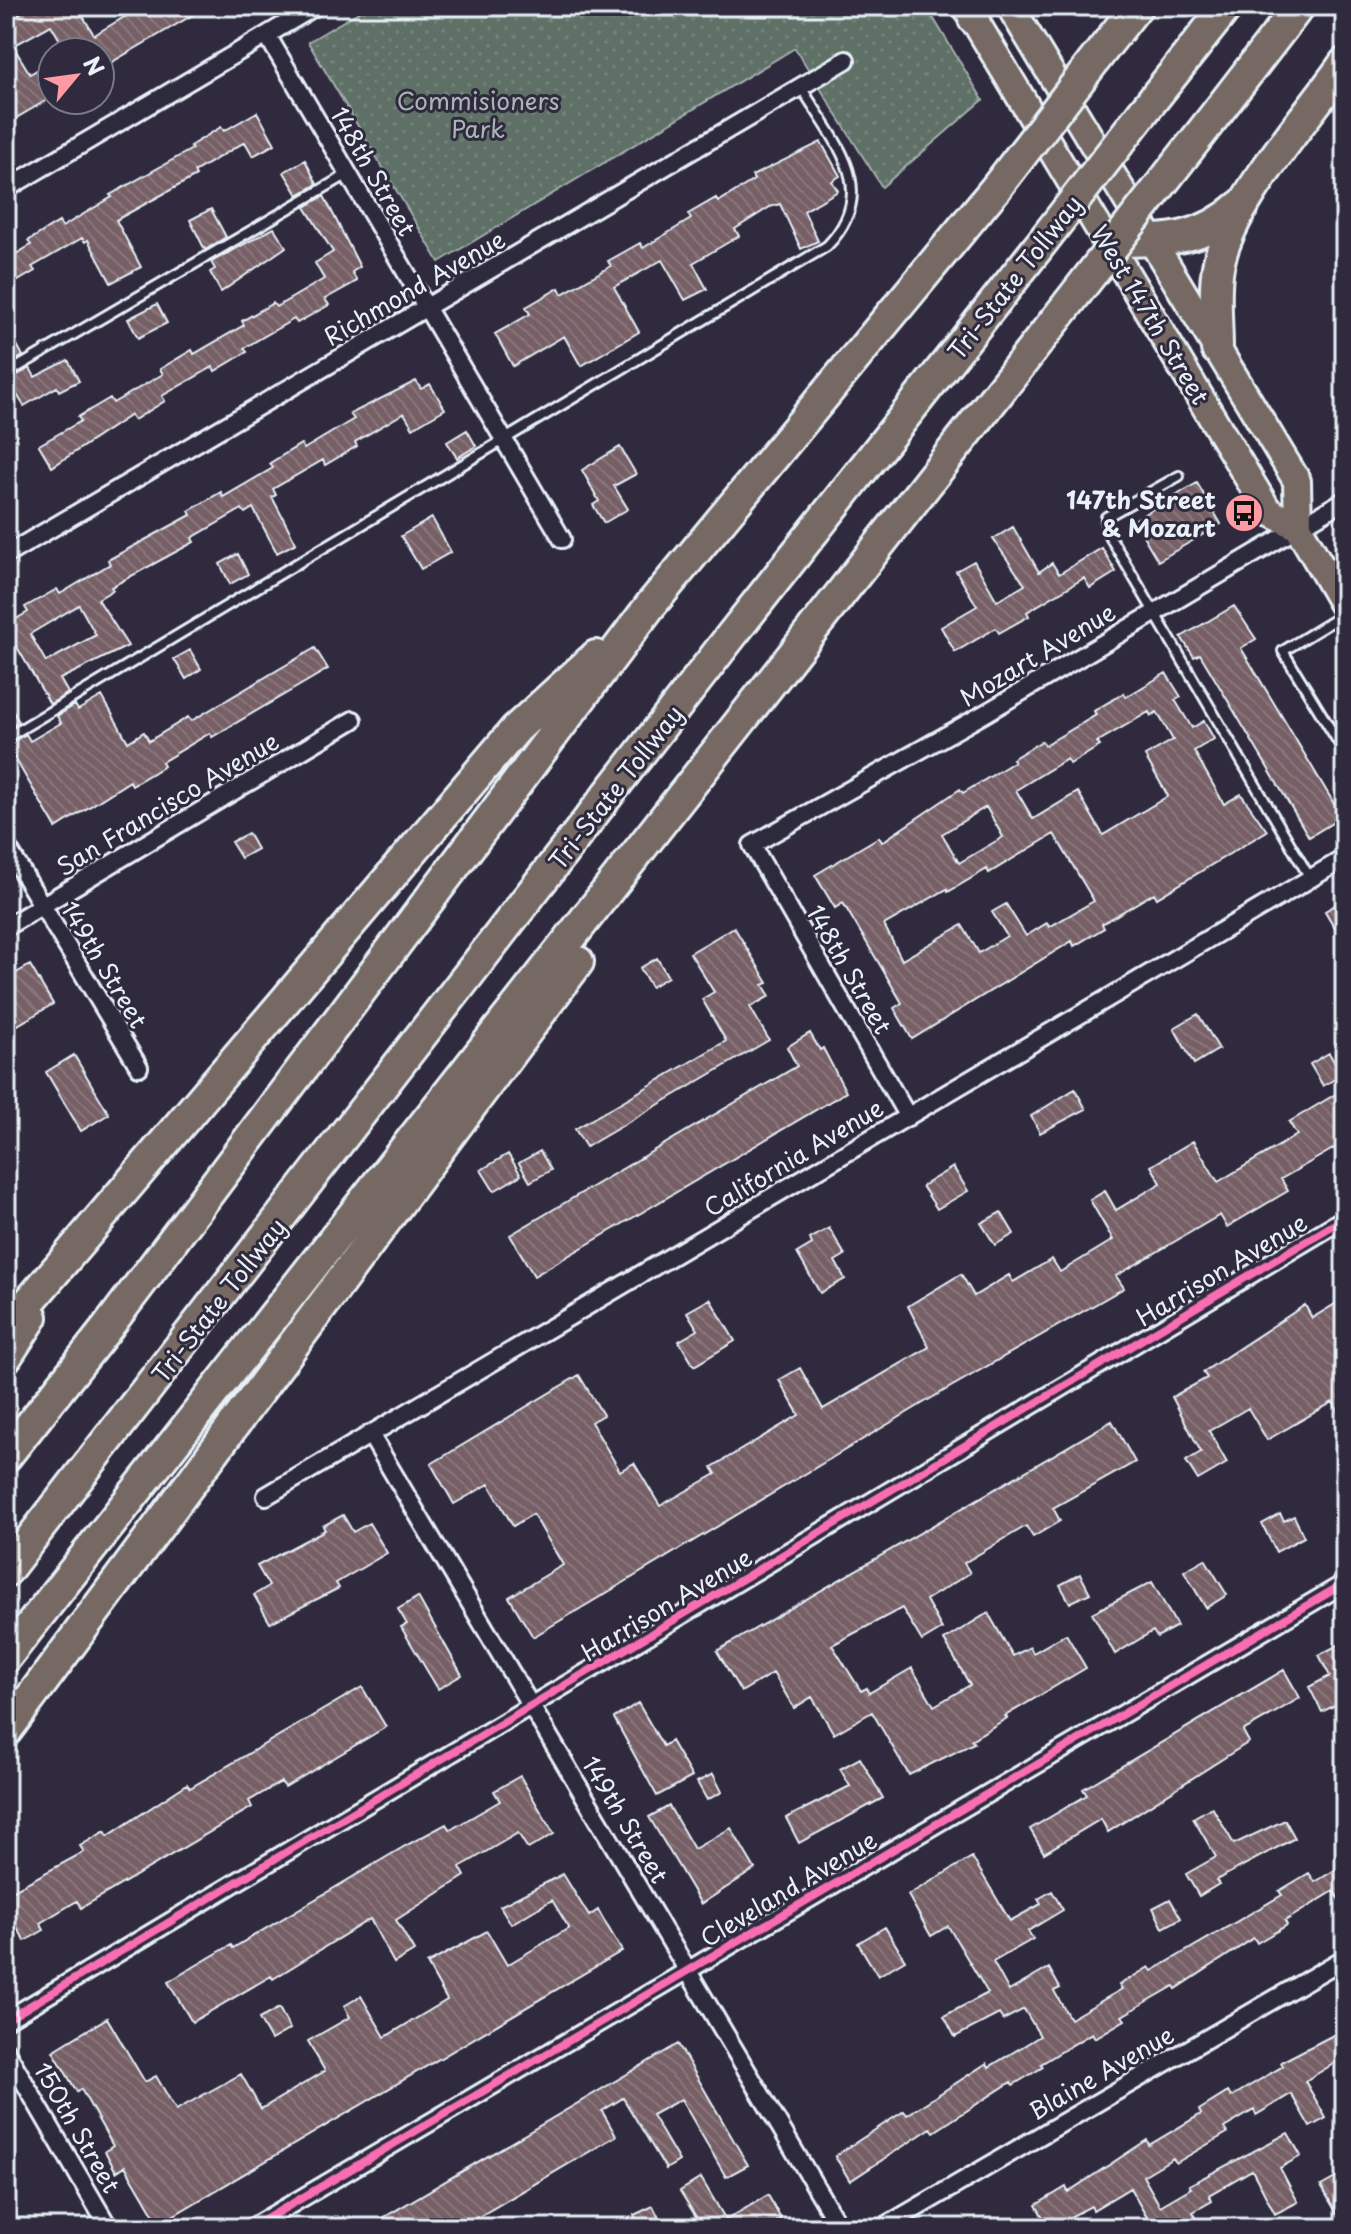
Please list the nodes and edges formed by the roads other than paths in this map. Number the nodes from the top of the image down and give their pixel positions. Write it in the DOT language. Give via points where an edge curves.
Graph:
graph roads {
  1 [pos="11,6"];
  2 [pos="316,6"];
  3 [pos="1010,6"];
  4 [pos="1137,6"];
  5 [pos="1227,6"];
  6 [pos="1299,6"];
  7 [pos="6,9"];
  8 [pos="972,10"];
  9 [pos="267,35"];
  10 [pos="846,60"];
  11 [pos="1345,63"];
  12 [pos="801,87"];
  13 [pos="348,174"];
  14 [pos="6,189"];
  15 [pos="1246,201"];
  16 [pos="1154,240"];
  17 [pos="1107,241"];
  18 [pos="426,308"];
  19 [pos="1217,349"];
  20 [pos="6,374"];
  21 [pos="503,440"];
  22 [pos="1179,476"];
  23 [pos="1345,500"];
  24 [pos="1298,527"];
  25 [pos="562,539"];
  26 [pos="6,555"];
  27 [pos="650,606"];
  28 [pos="1345,611"];
  29 [pos="1153,614"];
  30 [pos="353,720"];
  31 [pos="6,738"];
  32 [pos="1345,753"];
  33 [pos="658,828"];
  34 [pos="6,845"];
  35 [pos="752,845"];
  36 [pos="1345,858"];
  37 [pos="1310,879"];
  38 [pos="42,906"];
  39 [pos="6,927"];
  40 [pos="139,1067"];
  41 [pos="908,1117"];
  42 [pos="1345,1218"];
  43 [pos="81,1242"];
  44 [pos="6,1329"];
  45 [pos="6,1357"];
  46 [pos="370,1434"];
  47 [pos="6,1456"];
  48 [pos="266,1496"];
  49 [pos="6,1571"];
  50 [pos="1345,1583"];
  51 [pos="6,1657"];
  52 [pos="532,1708"];
  53 [pos="6,1731"];
  54 [pos="1345,1958"];
  55 [pos="687,1971"];
  56 [pos="6,2020"];
  57 [pos="6,2051"];
  58 [pos="109,2228"];
  59 [pos="251,2228"];
  60 [pos="840,2228"];
  61 [pos="882,2228"];
  1 -- 7 [label="lane"];
  2 -- 9 [label="street"];
  3 -- 16 [label="main road, West 147th Street"];
  4 -- 27 [label="highway, bridge" via="996,188"];
  5 -- 49 [label="highway, Tri-State Tollway, bridge"];
  6 -- 33 [label="highway, bridge"];
  8 -- 17 [label="main road, West 147th Street"];
  9 -- 13 [label="street, 148th Street"];
  9 -- 14 [label="street"];
  10 -- 12 [label="street, Richmond Avenue"];
  11 -- 15 [label="highway"];
  12 -- 18 [label="street, Richmond Avenue"];
  12 -- 21 [label="lane" via="850,170 851,213 843,229 827,246"];
  13 -- 18 [label="street, 148th Street"];
  13 -- 20 [label="lane"];
  15 -- 16 [label="highway" via="1199,233"];
  15 -- 19 [label="highway" via="1217,273"];
  16 -- 17 [label="highway"];
  16 -- 19 [label="main road, West 147th Street"];
  17 -- 24 [label="main road, West 147th Street" via="1268,511"];
  18 -- 21 [label="street, 148th Street"];
  18 -- 26 [label="street, Richmond Avenue"];
  19 -- 24 [label="main road, West 147th Street" via="1297,481"];
  21 -- 25 [label="street, 148th Street"];
  21 -- 31 [label="lane"];
  22 -- 29 [label="lane" via="1106,517 1106,530"];
  23 -- 24 [label="street, Mozart Avenue"];
  24 -- 28 [label="main road, West 147th Street"];
  24 -- 29 [label="street, Mozart Avenue"];
  27 -- 43 [label="highway" via="516,729"];
  27 -- 47 [label="highway"];
  28 -- 32 [label="lane" via="1283,651"];
  29 -- 35 [label="street, Mozart Avenue"];
  29 -- 37 [label="lane"];
  30 -- 38 [label="street, San Francisco Avenue"];
  33 -- 51 [label="highway"];
  33 -- 53 [label="highway" via="614,913"];
  34 -- 38 [label="street, 149th Street"];
  35 -- 41 [label="street, 148th Street"];
  36 -- 37 [label="street, California Avenue"];
  37 -- 41 [label="street, California Avenue"];
  38 -- 39 [label="street, San Francisco Avenue"];
  38 -- 40 [label="street, 149th Street"];
  41 -- 46 [label="street, California Avenue"];
  42 -- 52 [label="street, Harrison Avenue"];
  43 -- 44 [label="highway"];
  43 -- 45 [label="highway"];
  46 -- 48 [label="street, California Avenue"];
  46 -- 52 [label="street, 149th Street"];
  50 -- 55 [label="street, Cleveland Avenue"];
  52 -- 55 [label="street, 149th Street"];
  52 -- 56 [label="street, Harrison Avenue"];
  54 -- 61 [label="street, Blaine Avenue"];
  55 -- 59 [label="street, Cleveland Avenue"];
  55 -- 60 [label="street, 149th Street"];
  57 -- 58 [label="street, 150th Street"];
}
